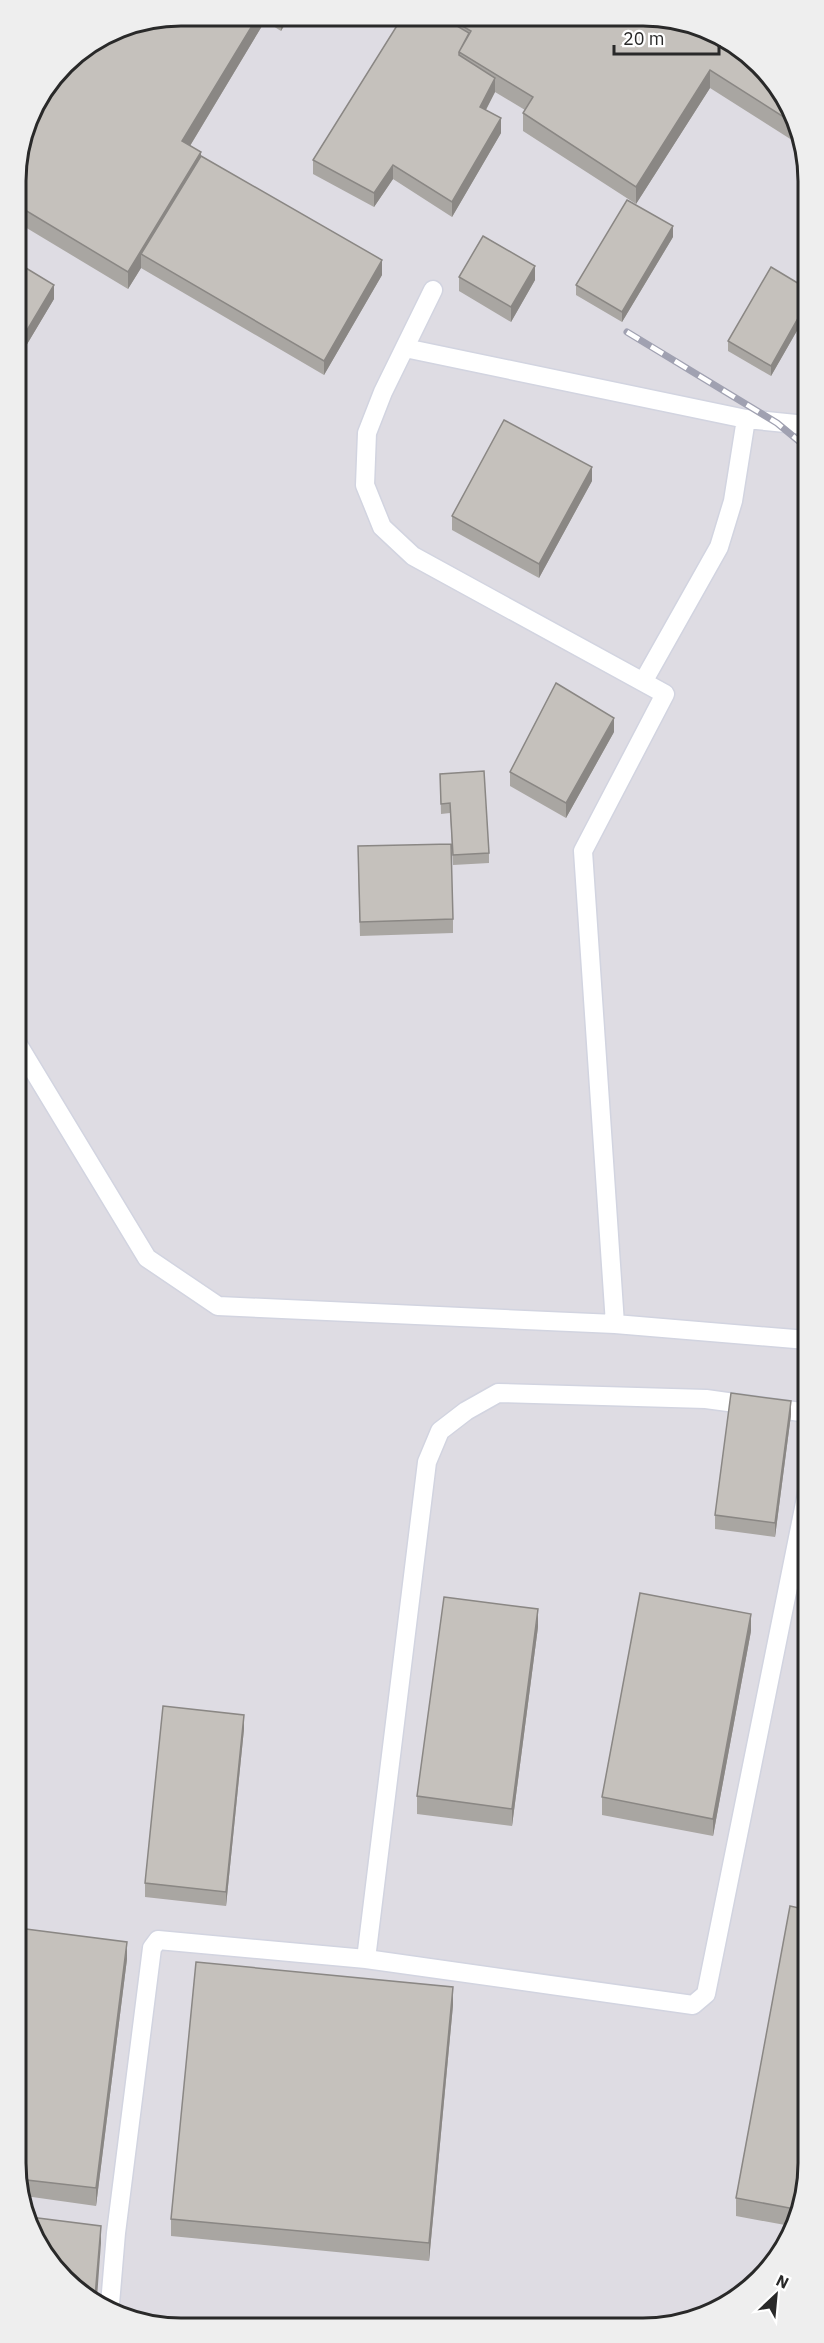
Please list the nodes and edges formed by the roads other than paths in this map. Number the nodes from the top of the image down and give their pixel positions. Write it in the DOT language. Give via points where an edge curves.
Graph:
graph roads {
  1 [pos="433,290"];
  2 [pos="405,348"];
  3 [pos="746,419"];
  4 [pos="798,424"];
  5 [pos="643,682"];
  6 [pos="26,1058"];
  7 [pos="615,1324"];
  8 [pos="798,1339"];
  9 [pos="798,1412"];
  10 [pos="798,1538"];
  11 [pos="366,1959"];
  12 [pos="110,2301"];
  1 -- 2 [label="lane"];
  2 -- 3 [label="lane"];
  2 -- 5 [label="lane" via="367,433 365,485 382,527 412,556"];
  3 -- 4 [label="lane"];
  3 -- 5 [label="lane" via="733,501 719,547"];
  5 -- 7 [label="lane" via="665,694 583,851"];
  6 -- 7 [label="lane" via="147,1258 218,1306"];
  7 -- 8 [label="lane"];
  9 -- 11 [label="lane" via="706,1399 498,1393 440,1431 427,1462"];
  10 -- 11 [label="lane" via="706,1994 693,2005"];
  11 -- 12 [label="lane" via="158,1940 152,1948"];
}
